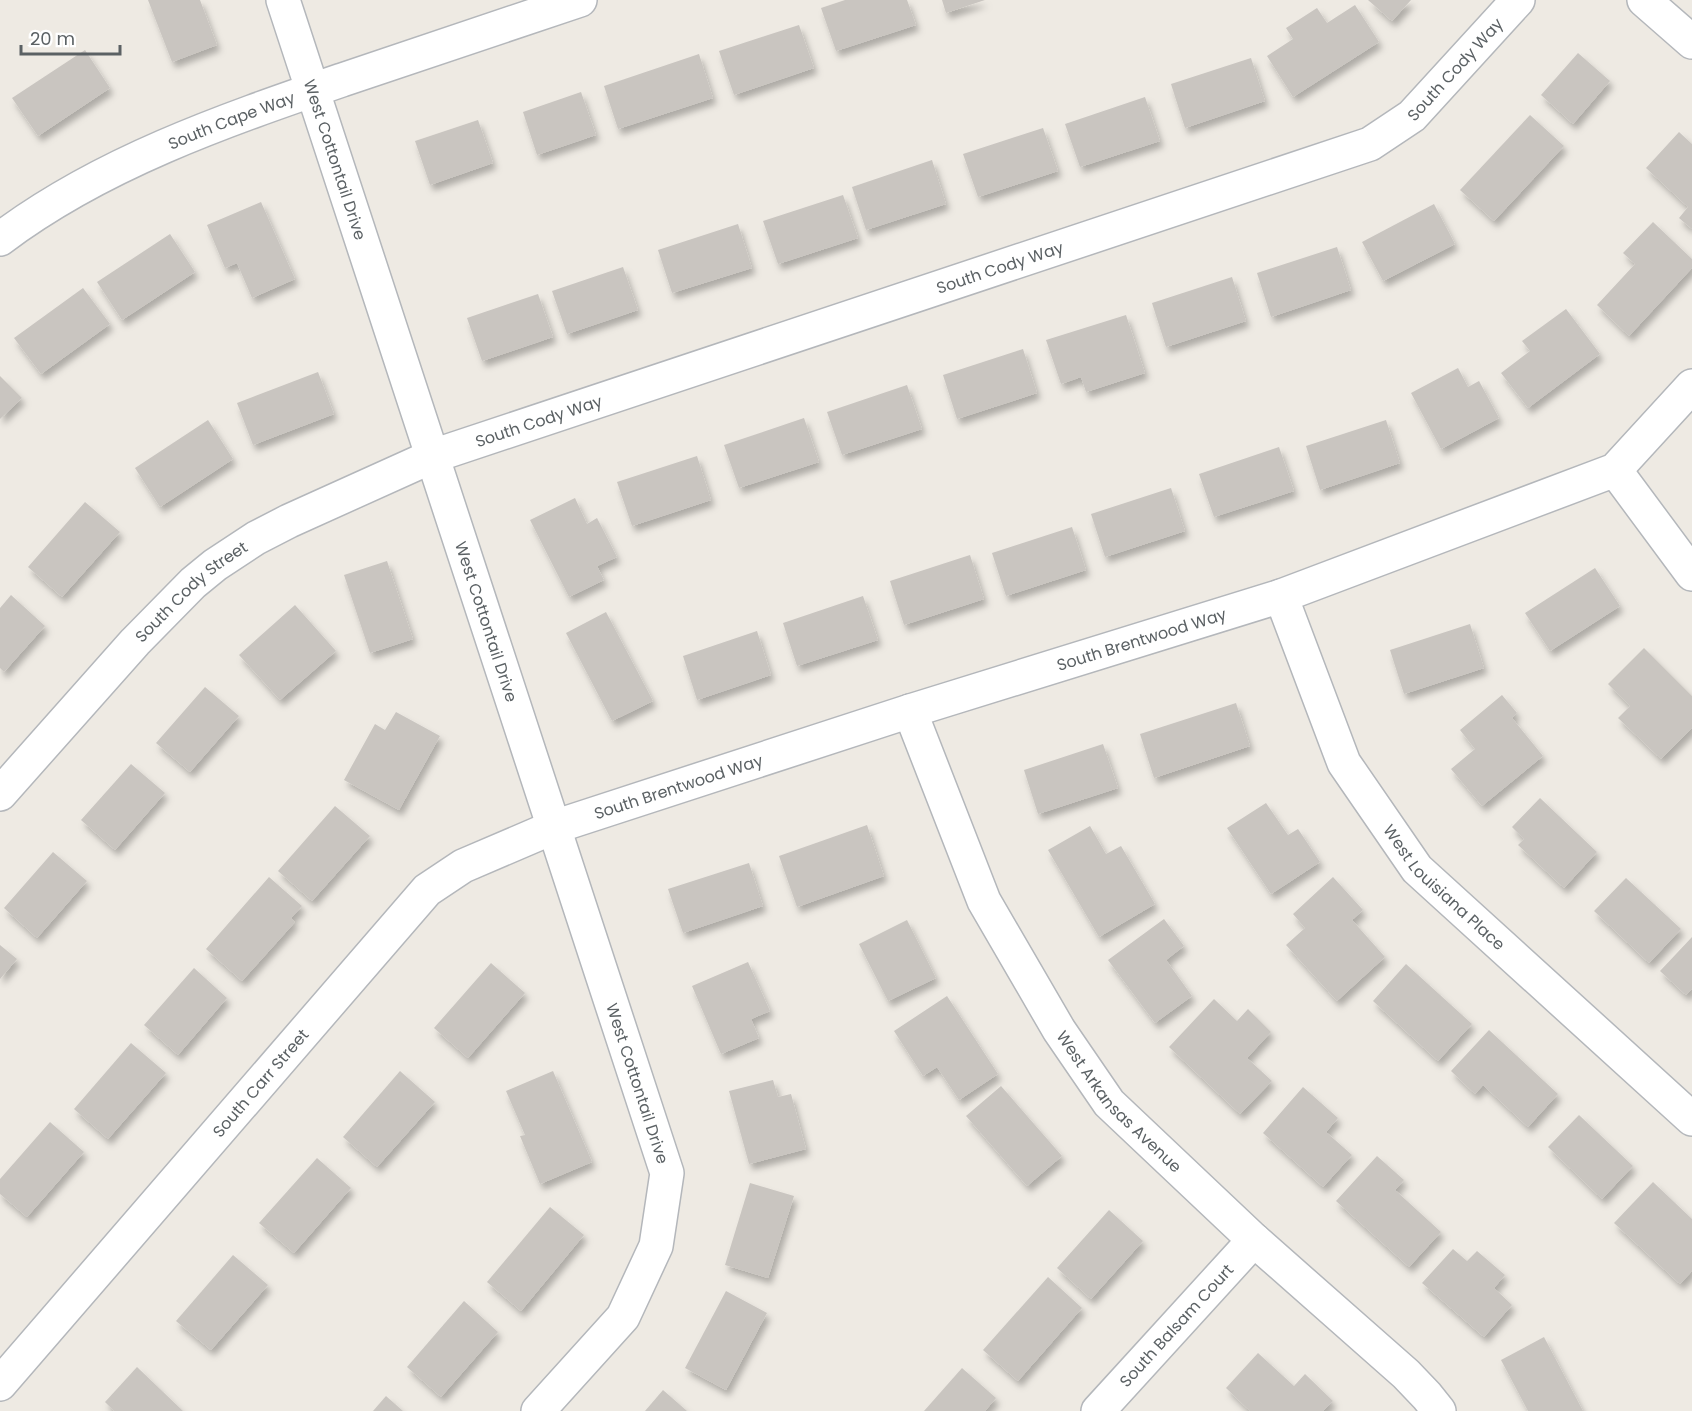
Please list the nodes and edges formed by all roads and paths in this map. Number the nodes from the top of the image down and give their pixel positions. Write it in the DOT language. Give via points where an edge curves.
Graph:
graph roads {
  1 [pos="283,0"];
  2 [pos="579,0"];
  3 [pos="1518,0"];
  4 [pos="1644,0"];
  5 [pos="1692,42"];
  6 [pos="314,90"];
  7 [pos="0,239"];
  8 [pos="1692,386"];
  9 [pos="433,456"];
  10 [pos="1615,470"];
  11 [pos="1692,574"];
  12 [pos="1281,596"];
  13 [pos="910,711"];
  14 [pos="0,794"];
  15 [pos="554,827"];
  16 [pos="1692,1119"];
  17 [pos="1254,1240"];
  18 [pos="0,1384"];
  19 [pos="538,1411"];
  20 [pos="1098,1411"];
  21 [pos="1439,1411"];
  1 -- 6 [label="street, West Cottontail Drive"];
  2 -- 6 [label="street, South Cape Way"];
  3 -- 9 [label="street, South Cody Way" via="1413,116 1370,144"];
  4 -- 5 [label="street"];
  6 -- 7 [label="street, South Cape Way" via="216,124 142,157 78,189"];
  6 -- 9 [label="street, West Cottontail Drive"];
  8 -- 10 [label="street, South Brentwood Way"];
  9 -- 14 [label="street, South Cody Street" via="289,521 215,565 135,642"];
  9 -- 15 [label="street, West Cottontail Drive"];
  10 -- 11 [label="street"];
  10 -- 12 [label="street, South Brentwood Way"];
  12 -- 13 [label="street, South Brentwood Way"];
  12 -- 16 [label="street, West Louisiana Place" via="1344,763 1417,869"];
  13 -- 15 [label="street, South Brentwood Way"];
  13 -- 17 [label="street, West Arkansas Avenue" via="984,902 1059,1030 1109,1103"];
  15 -- 18 [label="street, South Carr Street" via="463,866 427,890"];
  15 -- 19 [label="street, West Cottontail Drive" via="667,1173 656,1246 623,1317"];
  17 -- 20 [label="street, South Balsam Court"];
  17 -- 21 [label="street, West Arkansas Avenue" via="1382,1352"];
}
